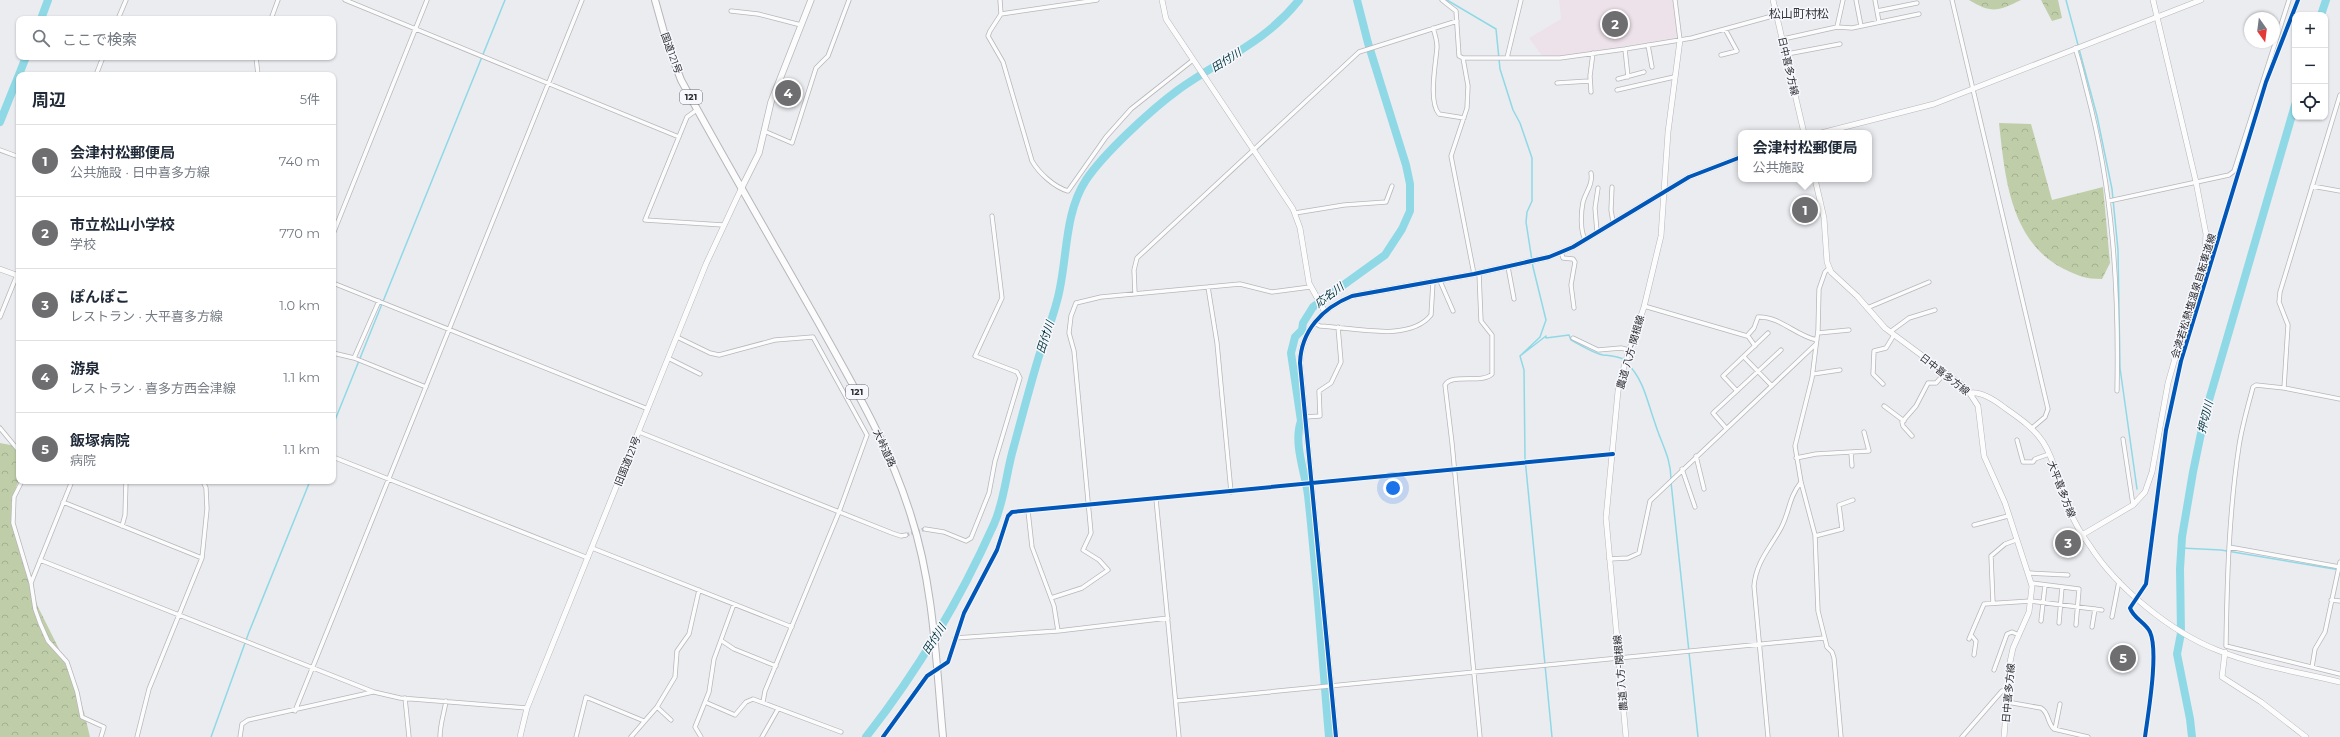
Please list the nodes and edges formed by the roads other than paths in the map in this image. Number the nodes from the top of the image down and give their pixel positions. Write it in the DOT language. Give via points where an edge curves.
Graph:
graph roads {
  1 [pos="126,0"];
  2 [pos="278,0"];
  3 [pos="345,0"];
  4 [pos="427,0"];
  5 [pos="582,0"];
  6 [pos="655,0"];
  7 [pos="811,0"];
  8 [pos="849,0"];
  9 [pos="1000,0"];
  10 [pos="1097,0"];
  11 [pos="1162,0"];
  12 [pos="1442,0"];
  13 [pos="1521,0"];
  14 [pos="1675,0"];
  15 [pos="1773,0"];
  16 [pos="1843,0"];
  17 [pos="1856,0"];
  18 [pos="1875,0"];
  19 [pos="1952,0"];
  20 [pos="2153,0"];
  21 [pos="2201,0"];
  22 [pos="2289,0"];
  23 [pos="2194,1"];
  24 [pos="355,2"];
  25 [pos="1917,3"];
  26 [pos="1877,11"];
  27 [pos="731,12"];
  28 [pos="1001,14"];
  29 [pos="1919,14"];
  30 [pos="1776,15"];
  31 [pos="2157,15"];
  32 [pos="119,16"];
  33 [pos="273,16"];
  34 [pos="1457,20"];
  35 [pos="1879,22"];
  36 [pos="801,26"];
  37 [pos="1861,26"];
  38 [pos="1837,27"];
  39 [pos="1433,28"];
  40 [pos="1726,28"];
  41 [pos="416,29"];
  42 [pos="1783,39"];
  43 [pos="1680,40"];
  44 [pos="1840,44"];
  45 [pos="1648,45"];
  46 [pos="2075,48"];
  47 [pos="1625,49"];
  48 [pos="1593,53"];
  49 [pos="1787,54"];
  50 [pos="1721,55"];
  51 [pos="1463,58"];
  52 [pos="1507,58"];
  53 [pos="102,60"];
  54 [pos="256,60"];
  55 [pos="1193,60"];
  56 [pos="1652,68"];
  57 [pos="97,72"];
  58 [pos="258,72"];
  59 [pos="1644,72"];
  60 [pos="1628,77"];
  61 [pos="1674,77"];
  62 [pos="1618,79"];
  63 [pos="1589,81"];
  64 [pos="549,83"];
  65 [pos="1557,83"];
  66 [pos="1974,87"];
  67 [pos="1617,90"];
  68 [pos="1591,92"];
  69 [pos="2340,95"];
  70 [pos="698,110"];
  71 [pos="1464,118"];
  72 [pos="1803,130"];
  73 [pos="1833,130"];
  74 [pos="764,131"];
  75 [pos="679,137"];
  76 [pos="1253,149"];
  77 [pos="0,150"];
  78 [pos="16,156"];
  79 [pos="1738,157"];
  80 [pos="1591,173"];
  81 [pos="1816,182"];
  82 [pos="2196,182"];
  83 [pos="1392,186"];
  84 [pos="2312,186"];
  85 [pos="742,187"];
  86 [pos="1612,187"];
  87 [pos="1598,188"];
  88 [pos="1665,190"];
  89 [pos="2340,191"];
  90 [pos="2109,201"];
  91 [pos="1295,213"];
  92 [pos="992,216"];
  93 [pos="1613,222"];
  94 [pos="723,225"];
  95 [pos="336,227"];
  96 [pos="1596,232"];
  97 [pos="1585,239"];
  98 [pos="1561,252"];
  99 [pos="1508,267"];
  100 [pos="1829,268"];
  101 [pos="0,269"];
  102 [pos="16,273"];
  103 [pos="1477,274"];
  104 [pos="16,279"];
  105 [pos="1440,281"];
  106 [pos="1433,282"];
  107 [pos="1929,282"];
  108 [pos="336,284"];
  109 [pos="1208,287"];
  110 [pos="1310,287"];
  111 [pos="1135,294"];
  112 [pos="1514,299"];
  113 [pos="379,301"];
  114 [pos="1644,306"];
  115 [pos="1574,308"];
  116 [pos="1867,308"];
  117 [pos="1324,309"];
  118 [pos="1935,310"];
  119 [pos="1452,311"];
  120 [pos="0,317"];
  121 [pos="1314,323"];
  122 [pos="1338,327"];
  123 [pos="450,329"];
  124 [pos="1848,330"];
  125 [pos="1768,333"];
  126 [pos="1818,333"];
  127 [pos="1892,333"];
  128 [pos="1748,336"];
  129 [pos="677,337"];
  130 [pos="1573,338"];
  131 [pos="1816,342"];
  132 [pos="1756,346"];
  133 [pos="1629,350"];
  134 [pos="1780,350"];
  135 [pos="336,354"];
  136 [pos="1744,357"];
  137 [pos="668,358"];
  138 [pos="357,360"];
  139 [pos="1840,370"];
  140 [pos="1758,371"];
  141 [pos="1945,373"];
  142 [pos="700,374"];
  143 [pos="1812,374"];
  144 [pos="1883,384"];
  145 [pos="1772,386"];
  146 [pos="426,387"];
  147 [pos="2284,388"];
  148 [pos="1737,391"];
  149 [pos="2117,391"];
  150 [pos="1970,393"];
  151 [pos="2340,399"];
  152 [pos="1884,406"];
  153 [pos="648,409"];
  154 [pos="1305,417"];
  155 [pos="1904,421"];
  156 [pos="0,428"];
  157 [pos="1726,428"];
  158 [pos="2032,428"];
  159 [pos="639,432"];
  160 [pos="1864,432"];
  161 [pos="1912,436"];
  162 [pos="2123,439"];
  163 [pos="2017,440"];
  164 [pos="16,447"];
  165 [pos="1851,453"];
  166 [pos="1613,454"];
  167 [pos="2049,454"];
  168 [pos="1696,456"];
  169 [pos="336,458"];
  170 [pos="1796,458"];
  171 [pos="1852,466"];
  172 [pos="1682,469"];
  173 [pos="1454,470"];
  174 [pos="390,480"];
  175 [pos="1801,482"];
  176 [pos="20,484"];
  177 [pos="71,484"];
  178 [pos="126,484"];
  179 [pos="204,484"];
  180 [pos="1312,484"];
  181 [pos="1704,489"];
  182 [pos="1231,492"];
  183 [pos="1156,499"];
  184 [pos="1853,500"];
  185 [pos="63,502"];
  186 [pos="2133,504"];
  187 [pos="1088,505"];
  188 [pos="1694,507"];
  189 [pos="1028,511"];
  190 [pos="839,512"];
  191 [pos="2008,516"];
  192 [pos="1974,525"];
  193 [pos="122,526"];
  194 [pos="925,529"];
  195 [pos="906,535"];
  196 [pos="2082,535"];
  197 [pos="1815,536"];
  198 [pos="2016,540"];
  199 [pos="2229,547"];
  200 [pos="592,548"];
  201 [pos="202,558"];
  202 [pos="588,558"];
  203 [pos="1609,559"];
  204 [pos="40,560"];
  205 [pos="2340,562"];
  206 [pos="2340,567"];
  207 [pos="2029,573"];
  208 [pos="2068,575"];
  209 [pos="2119,580"];
  210 [pos="31,583"];
  211 [pos="2031,583"];
  212 [pos="2045,585"];
  213 [pos="2062,587"];
  214 [pos="699,590"];
  215 [pos="1051,598"];
  216 [pos="2331,600"];
  217 [pos="2031,601"];
  218 [pos="2340,601"];
  219 [pos="1993,603"];
  220 [pos="2044,603"];
  221 [pos="734,604"];
  222 [pos="2061,605"];
  223 [pos="2078,607"];
  224 [pos="2095,609"];
  225 [pos="2102,610"];
  226 [pos="178,614"];
  227 [pos="2112,617"];
  228 [pos="1168,618"];
  229 [pos="2041,621"];
  230 [pos="2058,623"];
  231 [pos="2076,625"];
  232 [pos="792,627"];
  233 [pos="2092,627"];
  234 [pos="1058,631"];
  235 [pos="1971,635"];
  236 [pos="2019,635"];
  237 [pos="955,638"];
  238 [pos="1824,638"];
  239 [pos="1969,639"];
  240 [pos="722,641"];
  241 [pos="1759,644"];
  242 [pos="2225,652"];
  243 [pos="1974,656"];
  244 [pos="1618,657"];
  245 [pos="776,666"];
  246 [pos="2312,667"];
  247 [pos="313,668"];
  248 [pos="937,670"];
  249 [pos="1994,670"];
  250 [pos="1473,671"];
  251 [pos="2340,674"];
  252 [pos="2340,682"];
  253 [pos="1330,685"];
  254 [pos="2007,690"];
  255 [pos="374,692"];
  256 [pos="405,698"];
  257 [pos="446,701"];
  258 [pos="1176,701"];
  259 [pos="705,702"];
  260 [pos="763,702"];
  261 [pos="2006,702"];
  262 [pos="2060,704"];
  263 [pos="657,707"];
  264 [pos="527,708"];
  265 [pos="778,709"];
  266 [pos="295,711"];
  267 [pos="671,720"];
  268 [pos="644,722"];
  269 [pos="2055,729"];
  270 [pos="841,732"];
  271 [pos="2308,736"];
  272 [pos="101,737"];
  273 [pos="137,737"];
  274 [pos="240,737"];
  275 [pos="409,737"];
  276 [pos="440,737"];
  277 [pos="520,737"];
  278 [pos="576,737"];
  279 [pos="632,737"];
  280 [pos="701,737"];
  281 [pos="762,737"];
  282 [pos="883,737"];
  283 [pos="943,737"];
  284 [pos="1179,737"];
  285 [pos="1336,737"];
  286 [pos="1480,737"];
  287 [pos="1626,737"];
  288 [pos="1768,737"];
  289 [pos="1841,737"];
  290 [pos="1962,737"];
  291 [pos="2004,737"];
  292 [pos="2088,737"];
  1 -- 32 [label="street"];
  2 -- 33 [label="street"];
  3 -- 24 [label="street"];
  4 -- 41 [label="street"];
  5 -- 64 [label="street"];
  6 -- 70 [label="highway, 国道121号 / 121" via="671,56"];
  7 -- 36 [label="main road"];
  8 -- 74 [label="street" via="828,56 816,68 792,143"];
  9 -- 28 [label="street"];
  10 -- 28 [label="street"];
  11 -- 55 [label="street" via="1166,19"];
  12 -- 34 [label="street" via="1456,11"];
  13 -- 52 [label="street"];
  14 -- 43 [label="street"];
  15 -- 30 [label="street, 日中喜多方線"];
  16 -- 38 [label="street"];
  17 -- 37 [label="street"];
  18 -- 26 [label="street"];
  19 -- 66 [label="street"];
  20 -- 31 [label="street"];
  21 -- 23 [label="street"];
  22 -- 82 [label="street" via="2234,171 2229,175"];
  23 -- 31 [label="street"];
  24 -- 41 [label="street"];
  25 -- 26 [label="street"];
  26 -- 35 [label="street"];
  27 -- 36 [label="street" via="758,14"];
  28 -- 55 [label="street" via="988,36 1003,62 1032,160 1040,172 1068,191 1106,138 1131,110"];
  29 -- 35 [label="street"];
  30 -- 40 [label="street"];
  30 -- 42 [label="street, 日中喜多方線"];
  31 -- 46 [label="street"];
  31 -- 82 [label="street"];
  34 -- 39 [label="street"];
  34 -- 51 [label="street" via="1459,56"];
  35 -- 37 [label="street"];
  36 -- 74 [label="main road" via="771,102"];
  37 -- 38 [label="street" via="1847,29"];
  38 -- 42 [label="street"];
  39 -- 71 [label="street" via="1437,47 1433,74 1436,109 1439,114"];
  39 -- 76 [label="street" via="1359,52"];
  40 -- 43 [label="street"];
  40 -- 50 [label="street" via="1737,51"];
  41 -- 64 [label="street"];
  41 -- 95 [label="street"];
  42 -- 49 [label="street, 日中喜多方線"];
  43 -- 45 [label="street"];
  43 -- 61 [label="street, 農道 八方-関根線"];
  44 -- 49 [label="street"];
  45 -- 47 [label="street"];
  45 -- 56 [label="street"];
  46 -- 66 [label="street"];
  46 -- 90 [label="street" via="2094,119"];
  47 -- 48 [label="street"];
  47 -- 60 [label="street"];
  48 -- 52 [label="street" via="1560,58"];
  48 -- 63 [label="street"];
  49 -- 72 [label="street, 日中喜多方線"];
  51 -- 52 [label="street"];
  51 -- 71 [label="street" via="1468,86"];
  53 -- 57 [label="street"];
  54 -- 58 [label="street"];
  55 -- 76 [label="street"];
  59 -- 60 [label="street"];
  60 -- 62 [label="street"];
  61 -- 67 [label="street"];
  61 -- 88 [label="street, 農道 八方-関根線"];
  63 -- 65 [label="street"];
  63 -- 68 [label="street"];
  64 -- 75 [label="street"];
  64 -- 123 [label="street"];
  66 -- 73 [label="street" via="1934,104"];
  66 -- 158 [label="street" via="2048,409 2045,417"];
  69 -- 84 [label="street"];
  70 -- 75 [label="street" via="687,117"];
  70 -- 85 [label="highway, 国道121号 / 121"];
  71 -- 103 [label="street" via="1451,156"];
  74 -- 85 [label="main road" via="754,166"];
  75 -- 94 [label="street" via="646,220"];
  76 -- 91 [label="street"];
  76 -- 111 [label="street" via="1138,258 1134,270"];
  77 -- 78 [label="street"];
  79 -- 88 [label="street" via="1689,177"];
  80 -- 97 [label="street" via="1592,181 1583,203 1582,224"];
  81 -- 100 [label="street" via="1824,218"];
  82 -- 90 [label="street"];
  82 -- 186 [label="street" via="2206,234 2204,254 2168,383 2149,482 2145,492"];
  83 -- 91 [label="street" via="1386,202"];
  84 -- 89 [label="street"];
  84 -- 147 [label="street" via="2280,292 2279,302 2288,325"];
  85 -- 94 [label="street, 旧国道121号"];
  85 -- 248 [label="highway, 大峠道路 / 121" via="883,441 912,518 924,569"];
  86 -- 93 [label="street"];
  87 -- 96 [label="street" via="1595,208"];
  88 -- 93 [label="street"];
  88 -- 114 [label="street, 農道 八方-関根線" via="1661,236"];
  90 -- 149 [label="street" via="2116,285"];
  91 -- 110 [label="street"];
  92 -- 194 [label="street" via="1002,298 976,356 1017,372 1020,378 995,461 989,493 971,538 966,541 944,532"];
  93 -- 96 [label="street"];
  94 -- 129 [label="street, 旧国道121号"];
  96 -- 97 [label="street"];
  97 -- 98 [label="street"];
  98 -- 99 [label="street"];
  98 -- 115 [label="street" via="1563,258 1575,262 1571,285"];
  99 -- 103 [label="street"];
  99 -- 112 [label="street"];
  100 -- 116 [label="street, 日中喜多方線"];
  100 -- 126 [label="street" via="1819,289"];
  101 -- 102 [label="street"];
  103 -- 105 [label="street"];
  103 -- 173 [label="street" via="1481,321 1492,335 1493,371 1486,378 1446,382"];
  104 -- 120 [label="street"];
  105 -- 106 [label="street"];
  105 -- 119 [label="street"];
  106 -- 117 [label="street" via="1352,296"];
  106 -- 122 [label="street" via="1431,315 1415,326 1402,330 1371,331"];
  107 -- 116 [label="street"];
  108 -- 113 [label="street"];
  109 -- 110 [label="street" via="1240,284 1272,292"];
  109 -- 111 [label="street"];
  109 -- 182 [label="street"];
  110 -- 117 [label="street"];
  111 -- 187 [label="street" via="1079,301 1071,316 1069,338 1074,351"];
  113 -- 123 [label="street"];
  113 -- 138 [label="street"];
  114 -- 128 [label="street"];
  114 -- 133 [label="street, 農道 八方-関根線"];
  116 -- 127 [label="street, 日中喜多方線"];
  117 -- 121 [label="street"];
  118 -- 127 [label="street" via="1909,318"];
  121 -- 122 [label="street"];
  121 -- 154 [label="street" via="1304,337 1300,357"];
  122 -- 154 [label="street" via="1341,362 1333,374 1331,383 1320,391 1320,416"];
  123 -- 146 [label="street"];
  123 -- 153 [label="street"];
  124 -- 126 [label="street"];
  125 -- 132 [label="street"];
  126 -- 131 [label="street"];
  127 -- 141 [label="street, 日中喜多方線"];
  127 -- 144 [label="street" via="1886,348 1874,351 1873,374"];
  128 -- 131 [label="street" via="1757,318 1760,317 1778,321"];
  128 -- 132 [label="street"];
  129 -- 137 [label="street, 旧国道121号"];
  129 -- 190 [label="street" via="710,354 719,355 775,340 813,337 868,435"];
  130 -- 133 [label="street" via="1598,350"];
  131 -- 143 [label="street"];
  131 -- 145 [label="street"];
  132 -- 136 [label="street"];
  133 -- 166 [label="street, 農道 八方-関根線" via="1618,391"];
  134 -- 140 [label="street"];
  135 -- 138 [label="street"];
  136 -- 140 [label="street"];
  136 -- 148 [label="street" via="1723,376"];
  137 -- 142 [label="street"];
  137 -- 153 [label="street, 旧国道121号"];
  138 -- 146 [label="street"];
  139 -- 143 [label="street"];
  140 -- 145 [label="street"];
  140 -- 148 [label="street"];
  141 -- 150 [label="street, 日中喜多方線"];
  141 -- 155 [label="street" via="1936,383 1928,383 1916,406"];
  143 -- 170 [label="street" via="1796,436"];
  145 -- 157 [label="street"];
  146 -- 174 [label="street"];
  147 -- 151 [label="street"];
  147 -- 199 [label="street" via="2256,385 2253,387 2239,444"];
  148 -- 157 [label="street" via="1713,413"];
  150 -- 158 [label="street, 大平喜多方線" via="1982,394 1993,400"];
  150 -- 191 [label="street, 日中喜多方線" via="1979,411 1984,456 2001,493"];
  152 -- 155 [label="street"];
  153 -- 159 [label="street, 旧国道121号"];
  154 -- 180 [label="street"];
  155 -- 161 [label="street" via="1903,426"];
  156 -- 164 [label="street"];
  157 -- 168 [label="street"];
  158 -- 167 [label="street, 大平喜多方線"];
  159 -- 190 [label="street"];
  159 -- 200 [label="street, 旧国道121号"];
  160 -- 165 [label="street" via="1869,451"];
  162 -- 186 [label="street"];
  163 -- 167 [label="street" via="2023,462 2033,462 2034,459"];
  165 -- 170 [label="street" via="1816,454"];
  165 -- 171 [label="street"];
  166 -- 173 [label="street"];
  166 -- 203 [label="street, 農道 八方-関根線" via="1606,518"];
  167 -- 196 [label="street, 大平喜多方線" via="2068,506"];
  168 -- 172 [label="street"];
  168 -- 181 [label="street"];
  169 -- 174 [label="street"];
  170 -- 175 [label="street"];
  172 -- 188 [label="street"];
  172 -- 203 [label="street" via="1650,500 1639,553 1628,558"];
  173 -- 180 [label="street"];
  173 -- 250 [label="street"];
  174 -- 202 [label="street"];
  174 -- 247 [label="street"];
  175 -- 197 [label="street"];
  175 -- 241 [label="street" via="1790,500 1782,526 1760,561 1755,575"];
  176 -- 210 [label="street" via="14,497 12,519"];
  177 -- 185 [label="street"];
  178 -- 193 [label="street"];
  179 -- 201 [label="street" via="207,509"];
  180 -- 182 [label="street"];
  180 -- 253 [label="street"];
  182 -- 183 [label="street"];
  183 -- 187 [label="street"];
  183 -- 228 [label="street"];
  184 -- 197 [label="street" via="1839,505 1842,529"];
  185 -- 193 [label="street"];
  185 -- 204 [label="street"];
  186 -- 196 [label="street"];
  187 -- 189 [label="street"];
  187 -- 215 [label="street" via="1091,537 1083,550 1099,560 1108,570 1082,588"];
  189 -- 215 [label="street" via="1032,547"];
  189 -- 237 [label="street" via="1012,512 1008,516 997,550 964,613"];
  190 -- 195 [label="street" via="901,536"];
  190 -- 232 [label="street"];
  191 -- 192 [label="street"];
  191 -- 198 [label="street, 日中喜多方線"];
  193 -- 201 [label="street"];
  196 -- 209 [label="street, 大平喜多方線" via="2098,558"];
  197 -- 238 [label="street" via="1818,611"];
  198 -- 207 [label="street, 日中喜多方線"];
  198 -- 219 [label="street" via="2005,544 1991,556"];
  199 -- 206 [label="street"];
  199 -- 246 [label="street" via="2226,646"];
  200 -- 202 [label="street, 旧国道121号"];
  200 -- 214 [label="street"];
  201 -- 226 [label="street"];
  202 -- 264 [label="street, 旧国道121号"];
  203 -- 244 [label="street, 農道 八方-関根線"];
  204 -- 210 [label="street"];
  204 -- 226 [label="street"];
  205 -- 206 [label="street"];
  206 -- 216 [label="street"];
  207 -- 208 [label="street"];
  207 -- 211 [label="street, 日中喜多方線"];
  209 -- 227 [label="street"];
  209 -- 242 [label="street, 大平喜多方線" via="2157,614 2187,635"];
  210 -- 272 [label="street" via="35,609 44,634 67,662 78,692 82,717 104,727"];
  211 -- 212 [label="street"];
  211 -- 217 [label="street, 日中喜多方線"];
  212 -- 213 [label="street"];
  212 -- 220 [label="street"];
  213 -- 222 [label="street"];
  213 -- 223 [label="street" via="2080,590"];
  214 -- 221 [label="street"];
  214 -- 263 [label="street" via="689,634 677,651 676,678"];
  215 -- 234 [label="street"];
  216 -- 218 [label="street"];
  216 -- 246 [label="street" via="2325,632 2315,649"];
  217 -- 219 [label="street"];
  217 -- 220 [label="street"];
  217 -- 236 [label="street, 日中喜多方線"];
  219 -- 235 [label="street" via="1982,604"];
  220 -- 222 [label="street"];
  220 -- 229 [label="street"];
  221 -- 232 [label="street"];
  221 -- 240 [label="street"];
  222 -- 223 [label="street"];
  222 -- 230 [label="street"];
  223 -- 224 [label="street"];
  223 -- 231 [label="street"];
  224 -- 225 [label="street"];
  224 -- 233 [label="street"];
  226 -- 247 [label="street"];
  226 -- 273 [label="street" via="149,689"];
  228 -- 234 [label="street"];
  228 -- 258 [label="street"];
  232 -- 245 [label="street"];
  234 -- 237 [label="street"];
  235 -- 239 [label="street"];
  235 -- 243 [label="street" via="1976,641"];
  236 -- 249 [label="street" via="2012,632 2007,634"];
  236 -- 254 [label="street, 日中喜多方線" via="2010,662"];
  237 -- 248 [label="street" via="948,662"];
  238 -- 241 [label="street"];
  238 -- 289 [label="street" via="1834,658"];
  240 -- 245 [label="street" via="734,649"];
  240 -- 259 [label="street" via="714,660"];
  241 -- 244 [label="street"];
  241 -- 288 [label="street"];
  242 -- 252 [label="street, 大平喜多方線"];
  242 -- 271 [label="street" via="2222,677"];
  244 -- 250 [label="street"];
  244 -- 287 [label="street, 農道 八方-関根線"];
  245 -- 260 [label="street"];
  246 -- 251 [label="street"];
  247 -- 255 [label="street"];
  247 -- 266 [label="street"];
  248 -- 282 [label="street" via="927,676"];
  248 -- 283 [label="highway, 大峠道路 / 121"];
  250 -- 253 [label="street"];
  250 -- 286 [label="street"];
  253 -- 258 [label="street"];
  253 -- 285 [label="street"];
  254 -- 261 [label="street, 日中喜多方線"];
  254 -- 290 [label="street" via="2002,691"];
  255 -- 256 [label="street"];
  255 -- 266 [label="street"];
  256 -- 257 [label="street"];
  256 -- 275 [label="street"];
  257 -- 264 [label="street"];
  257 -- 276 [label="street"];
  258 -- 284 [label="street"];
  259 -- 260 [label="street" via="735,715 749,700"];
  259 -- 280 [label="street" via="695,729"];
  260 -- 265 [label="street"];
  261 -- 269 [label="street" via="2044,709 2051,726"];
  261 -- 291 [label="street, 日中喜多方線"];
  262 -- 269 [label="street"];
  263 -- 267 [label="street"];
  263 -- 268 [label="street"];
  264 -- 277 [label="street, 旧国道121号"];
  265 -- 270 [label="street"];
  265 -- 281 [label="street"];
  266 -- 274 [label="street" via="248,720 242,724"];
  268 -- 278 [label="street" via="586,697"];
  268 -- 279 [label="street"];
  269 -- 292 [label="street"];
}
